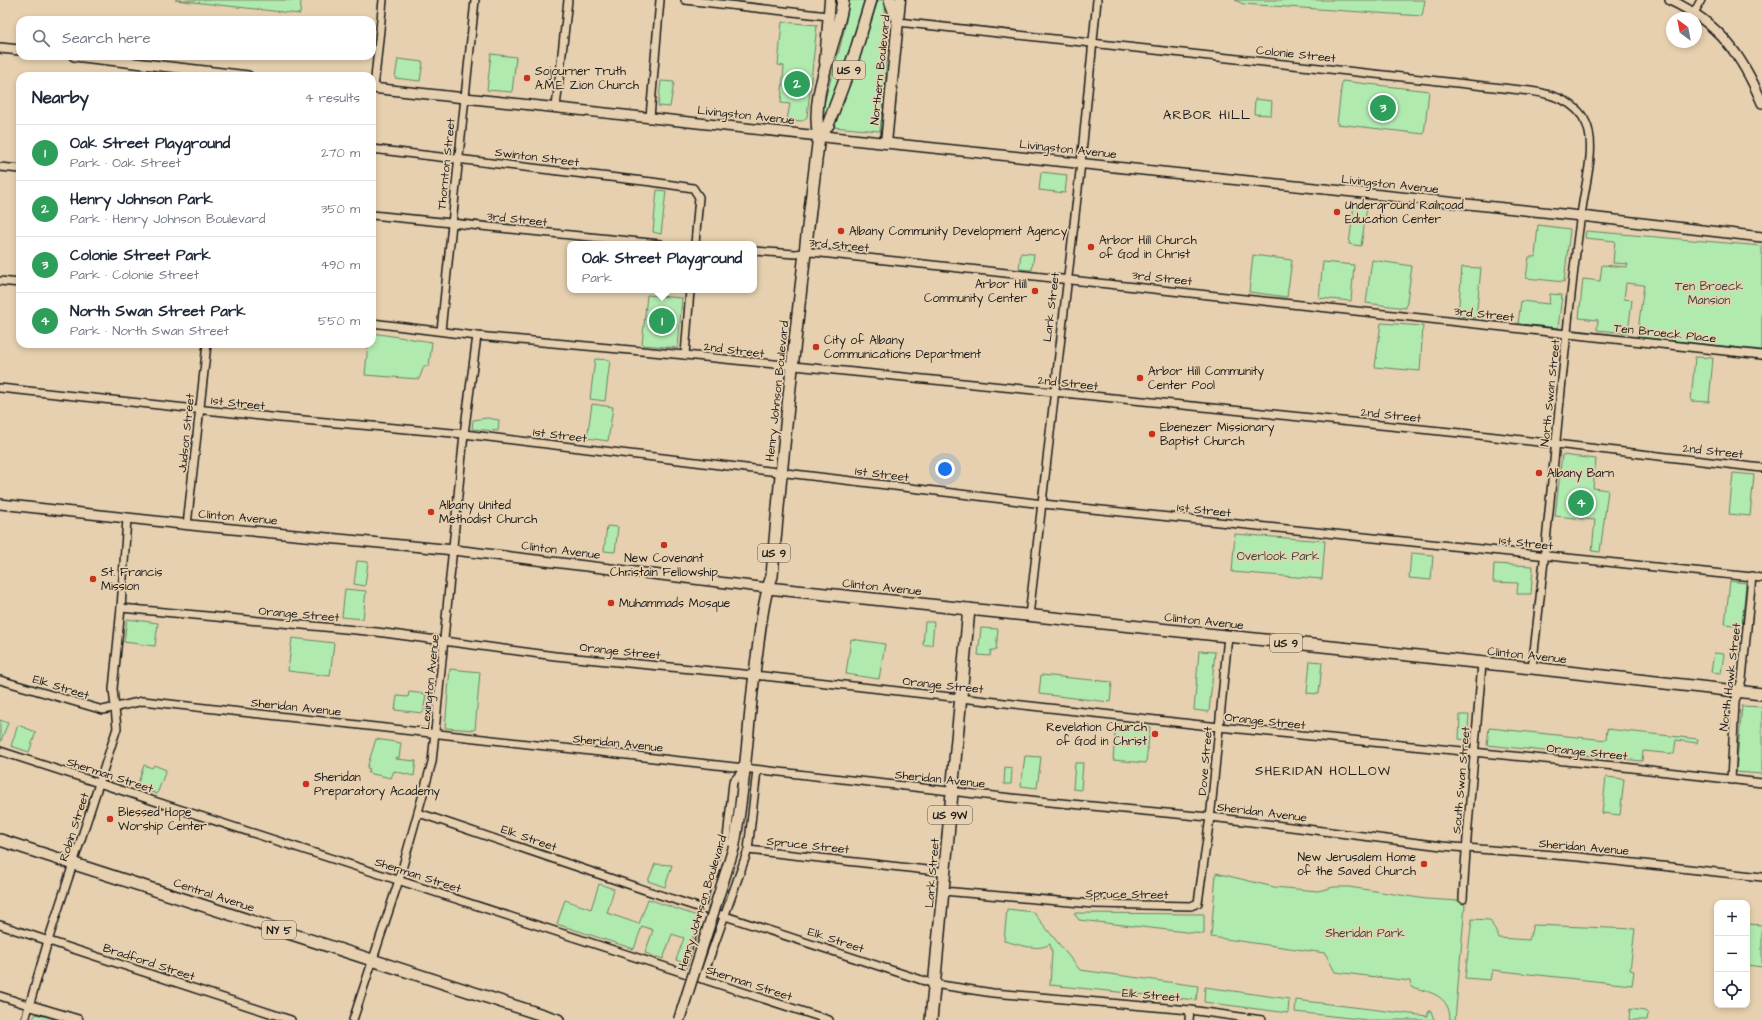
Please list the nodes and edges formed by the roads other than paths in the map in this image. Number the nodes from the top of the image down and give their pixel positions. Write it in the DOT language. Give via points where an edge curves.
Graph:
graph roads {
  1 [pos="383,0"];
  2 [pos="475,0"];
  3 [pos="568,0"];
  4 [pos="660,0"];
  5 [pos="685,0"];
  6 [pos="830,0"];
  7 [pos="843,0"];
  8 [pos="871,0"];
  9 [pos="890,0"];
  10 [pos="900,0"];
  11 [pos="1097,0"];
  12 [pos="1670,0"];
  13 [pos="1701,0"];
  14 [pos="1692,12"];
  15 [pos="1695,12"];
  16 [pos="828,16"];
  17 [pos="1702,19"];
  18 [pos="898,22"];
  19 [pos="1094,43"];
  20 [pos="0,48"];
  21 [pos="16,50"];
  22 [pos="107,60"];
  23 [pos="204,72"];
  24 [pos="375,72"];
  25 [pos="824,77"];
  26 [pos="376,88"];
  27 [pos="464,99"];
  28 [pos="1762,103"];
  29 [pos="556,107"];
  30 [pos="650,117"];
  31 [pos="820,136"];
  32 [pos="886,143"];
  33 [pos="376,149"];
  34 [pos="457,159"];
  35 [pos="1081,163"];
  36 [pos="0,166"];
  37 [pos="16,168"];
  38 [pos="376,215"];
  39 [pos="1580,216"];
  40 [pos="451,224"];
  41 [pos="1762,237"];
  42 [pos="629,241"];
  43 [pos="695,241"];
  44 [pos="757,251"];
  45 [pos="804,252"];
  46 [pos="1066,280"];
  47 [pos="0,281"];
  48 [pos="16,283"];
  49 [pos="690,293"];
  50 [pos="376,323"];
  51 [pos="441,331"];
  52 [pos="1566,334"];
  53 [pos="476,336"];
  54 [pos="207,348"];
  55 [pos="685,355"];
  56 [pos="1762,355"];
  57 [pos="792,367"];
  58 [pos="0,388"];
  59 [pos="1054,392"];
  60 [pos="199,410"];
  61 [pos="464,434"];
  62 [pos="1556,445"];
  63 [pos="1762,468"];
  64 [pos="782,473"];
  65 [pos="0,504"];
  66 [pos="1043,504"];
  67 [pos="127,518"];
  68 [pos="187,525"];
  69 [pos="454,550"];
  70 [pos="1545,556"];
  71 [pos="1752,576"];
  72 [pos="1762,578"];
  73 [pos="768,588"];
  74 [pos="121,608"];
  75 [pos="969,609"];
  76 [pos="1029,616"];
  77 [pos="1228,636"];
  78 [pos="446,640"];
  79 [pos="1482,663"];
  80 [pos="1532,668"];
  81 [pos="754,675"];
  82 [pos="0,680"];
  83 [pos="1738,692"];
  84 [pos="1762,694"];
  85 [pos="961,699"];
  86 [pos="116,708"];
  87 [pos="1219,727"];
  88 [pos="435,733"];
  89 [pos="0,751"];
  90 [pos="1475,752"];
  91 [pos="745,768"];
  92 [pos="757,770"];
  93 [pos="1731,780"];
  94 [pos="100,783"];
  95 [pos="1762,783"];
  96 [pos="952,791"];
  97 [pos="419,813"];
  98 [pos="1210,817"];
  99 [pos="0,840"];
  100 [pos="1465,848"];
  101 [pos="748,850"];
  102 [pos="74,863"];
  103 [pos="945,872"];
  104 [pos="1762,877"];
  105 [pos="399,880"];
  106 [pos="1201,887"];
  107 [pos="943,891"];
  108 [pos="1463,899"];
  109 [pos="709,910"];
  110 [pos="723,915"];
  111 [pos="0,926"];
  112 [pos="48,941"];
  113 [pos="372,960"];
  114 [pos="688,975"];
  115 [pos="702,979"];
  116 [pos="934,984"];
  117 [pos="0,996"];
  118 [pos="28,1005"];
  119 [pos="1190,1010"];
  120 [pos="25,1020"];
  121 [pos="78,1020"];
  122 [pos="291,1020"];
  123 [pos="353,1020"];
  124 [pos="558,1020"];
  125 [pos="679,1020"];
  126 [pos="829,1020"];
  127 [pos="931,1020"];
  128 [pos="1189,1020"];
  129 [pos="1262,1020"];
  1 -- 24 [label="street"];
  2 -- 27 [label="street, Thornton Street"];
  3 -- 29 [label="street"];
  4 -- 30 [label="street"];
  5 -- 16 [label="street"];
  6 -- 16 [label="main road"];
  7 -- 25 [label="main road, US 9 / US 9" via="840,21"];
  8 -- 31 [label="main road, US 9" via="855,53 828,125"];
  9 -- 18 [label="main road"];
  10 -- 18 [label="main road, Northern Boulevard"];
  11 -- 19 [label="street, Lark Street"];
  12 -- 14 [label="street"];
  13 -- 15 [label="street"];
  16 -- 25 [label="main road, Henry Johnson Boulevard"];
  17 -- 28 [label="street" via="1739,56 1754,82"];
  18 -- 19 [label="street, Colonie Street"];
  18 -- 32 [label="main road, Northern Boulevard"];
  19 -- 35 [label="street, Lark Street"];
  19 -- 39 [label="street, Colonie Street" via="1550,93 1571,105 1590,132 1590,156"];
  20 -- 21 [label="street"];
  22 -- 23 [label="street"];
  25 -- 31 [label="main road, Henry Johnson Boulevard / US 9" via="817,124"];
  26 -- 27 [label="street, Livingston Avenue"];
  27 -- 29 [label="street, Livingston Avenue"];
  27 -- 34 [label="street, Thornton Street"];
  29 -- 30 [label="street, Livingston Avenue"];
  30 -- 31 [label="street, Livingston Avenue"];
  31 -- 32 [label="main road, Livingston Avenue"];
  31 -- 45 [label="main road, Henry Johnson Boulevard / US 9"];
  32 -- 35 [label="street, Livingston Avenue"];
  33 -- 34 [label="street, Swinton Street"];
  34 -- 40 [label="street, Thornton Street"];
  34 -- 43 [label="street, Swinton Street" via="694,188 699,197"];
  35 -- 39 [label="street, Livingston Avenue"];
  35 -- 46 [label="street, Lark Street"];
  36 -- 37 [label="street"];
  38 -- 40 [label="street, 3rd Street"];
  39 -- 41 [label="street, Livingston Avenue"];
  39 -- 52 [label="street, North Swan Street"];
  40 -- 42 [label="street, 3rd Street"];
  40 -- 51 [label="street, Thornton Street"];
  44 -- 45 [label="street, 3rd Street"];
  45 -- 46 [label="street, 3rd Street"];
  45 -- 57 [label="main road, Henry Johnson Boulevard / US 9"];
  46 -- 52 [label="street, 3rd Street"];
  46 -- 59 [label="street, Lark Street"];
  47 -- 48 [label="street"];
  49 -- 55 [label="street"];
  50 -- 51 [label="street, 2nd Street"];
  51 -- 53 [label="street, 2nd Street"];
  52 -- 56 [label="street, Ten Broeck Place"];
  52 -- 62 [label="street, North Swan Street"];
  53 -- 55 [label="street, 2nd Street"];
  53 -- 61 [label="street, Lexington Avenue"];
  54 -- 60 [label="street, Judson Street"];
  55 -- 57 [label="street, 2nd Street"];
  57 -- 59 [label="street, 2nd Street"];
  57 -- 64 [label="main road, Henry Johnson Boulevard / US 9"];
  58 -- 60 [label="street, 1st Street"];
  59 -- 62 [label="street, 2nd Street"];
  59 -- 66 [label="street, Lark Street"];
  60 -- 61 [label="street, 1st Street"];
  60 -- 68 [label="street, Judson Street"];
  61 -- 64 [label="street, 1st Street"];
  61 -- 69 [label="street, Lexington Avenue"];
  62 -- 63 [label="street, 2nd Street"];
  62 -- 70 [label="street, North Swan Street"];
  64 -- 66 [label="street, 1st Street"];
  64 -- 73 [label="main road, Henry Johnson Boulevard / US 9" via="772,576"];
  65 -- 67 [label="street, Clinton Avenue"];
  66 -- 70 [label="street, 1st Street"];
  66 -- 76 [label="street, Lark Street"];
  67 -- 68 [label="street, Clinton Avenue"];
  67 -- 74 [label="street, Robin Street"];
  68 -- 69 [label="street, Clinton Avenue"];
  69 -- 73 [label="street, Clinton Avenue"];
  69 -- 78 [label="street, Lexington Avenue"];
  70 -- 71 [label="street, 1st Street"];
  70 -- 80 [label="street, North Swan Street"];
  71 -- 72 [label="street, 1st Street"];
  71 -- 83 [label="street, North Hawk Street" via="1742,679"];
  73 -- 75 [label="main road, Clinton Avenue / US 9"];
  73 -- 81 [label="main road, Henry Johnson Boulevard"];
  74 -- 78 [label="street, Orange Street"];
  74 -- 86 [label="street, Robin Street" via="113,689"];
  75 -- 76 [label="main road, Clinton Avenue / US 9"];
  75 -- 85 [label="main road, Lark Street / US 9W"];
  76 -- 77 [label="main road, Clinton Avenue / US 9"];
  77 -- 79 [label="main road, Clinton Avenue / US 9"];
  77 -- 87 [label="street, Dove Street"];
  78 -- 81 [label="street, Orange Street" via="555,656"];
  78 -- 88 [label="street, Lexington Avenue"];
  79 -- 80 [label="main road, Clinton Avenue / US 9"];
  79 -- 90 [label="street, South Swan Street"];
  80 -- 83 [label="main road, Clinton Avenue / US 9"];
  81 -- 85 [label="street, Orange Street"];
  81 -- 91 [label="main road, Henry Johnson Boulevard"];
  82 -- 86 [label="street, Elk Street" via="103,710"];
  83 -- 84 [label="main road, Clinton Avenue / US 9"];
  83 -- 93 [label="street, North Hawk Street" via="1735,702"];
  85 -- 87 [label="street, Orange Street"];
  85 -- 96 [label="main road, Lark Street / US 9W"];
  86 -- 88 [label="street, Sheridan Avenue" via="143,701"];
  86 -- 94 [label="street, Robin Street" via="117,728"];
  87 -- 90 [label="street, Orange Street"];
  87 -- 98 [label="street, Dove Street"];
  88 -- 91 [label="street, Sheridan Avenue"];
  88 -- 97 [label="street, Lexington Avenue" via="432,762"];
  89 -- 94 [label="street, Sherman Street"];
  90 -- 93 [label="street, Orange Street"];
  90 -- 100 [label="street, South Swan Street"];
  91 -- 92 [label="street, Sheridan Avenue"];
  91 -- 109 [label="street, Henry Johnson Boulevard" via="733,782 726,848"];
  91 -- 125 [label="main road, Henry Johnson Boulevard, bridge" via="734,847"];
  92 -- 96 [label="street, Sheridan Avenue"];
  92 -- 101 [label="street, Spruce Street"];
  93 -- 95 [label="street, Orange Street"];
  94 -- 102 [label="street, Robin Street"];
  94 -- 105 [label="street, Sherman Street"];
  96 -- 98 [label="street, Sheridan Avenue"];
  96 -- 103 [label="main road, Lark Street / US 9W"];
  97 -- 105 [label="street, Lexington Avenue"];
  97 -- 109 [label="street, Elk Street"];
  98 -- 100 [label="street, Sheridan Avenue"];
  98 -- 106 [label="street, Dove Street"];
  99 -- 102 [label="main road, Central Avenue / NY 5"];
  100 -- 104 [label="street, Sheridan Avenue" via="1579,857"];
  100 -- 108 [label="street, South Swan Street"];
  101 -- 103 [label="street, Spruce Street"];
  101 -- 110 [label="street, Henry Johnson Boulevard"];
  102 -- 112 [label="street, Robin Street"];
  102 -- 113 [label="main road, Central Avenue / NY 5"];
  103 -- 107 [label="main road, Lark Street / US 9W"];
  105 -- 113 [label="street, Lexington Avenue"];
  105 -- 114 [label="street, Sherman Street"];
  106 -- 107 [label="street, Spruce Street" via="1198,903 1191,906 1086,904"];
  107 -- 116 [label="main road, Lark Street / US 9W"];
  109 -- 110 [label="street, Elk Street"];
  109 -- 114 [label="street, Henry Johnson Boulevard"];
  110 -- 115 [label="street, Henry Johnson Boulevard"];
  110 -- 116 [label="street, Elk Street"];
  111 -- 112 [label="street, Bradford Street"];
  112 -- 118 [label="street, Robin Street"];
  112 -- 122 [label="street, Bradford Street"];
  113 -- 123 [label="street, Lexington Avenue"];
  113 -- 124 [label="main road, Central Avenue / NY 5"];
  114 -- 115 [label="street, Sherman Street"];
  115 -- 126 [label="street, Sherman Street"];
  116 -- 119 [label="street, Elk Street" via="993,993"];
  116 -- 127 [label="main road, Lark Street / US 9W"];
  117 -- 118 [label="street"];
  118 -- 120 [label="street, Robin Street"];
  118 -- 121 [label="street"];
  119 -- 128 [label="street"];
  119 -- 129 [label="street, Elk Street"];
}
